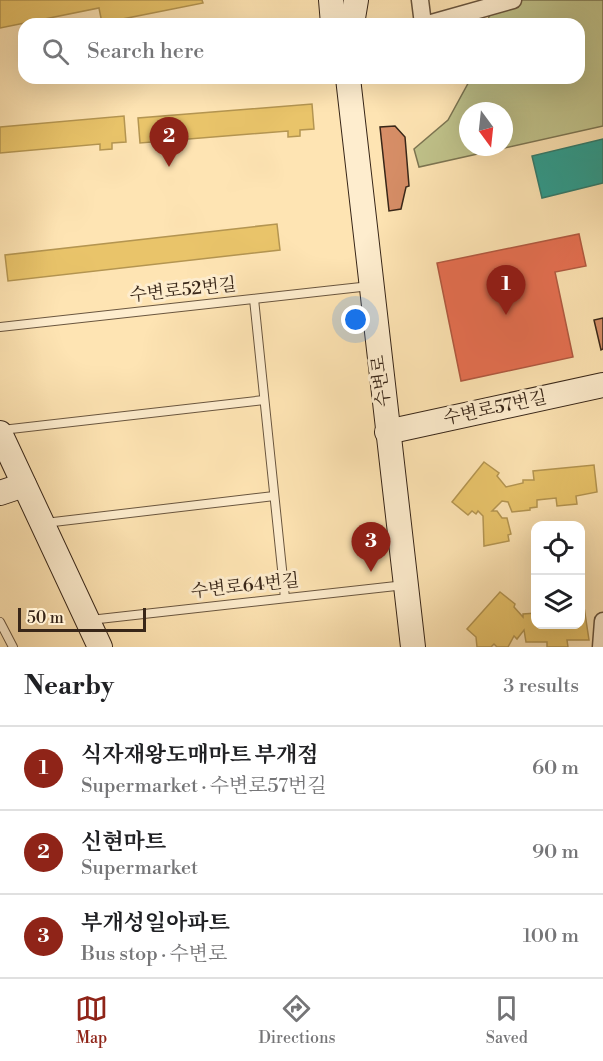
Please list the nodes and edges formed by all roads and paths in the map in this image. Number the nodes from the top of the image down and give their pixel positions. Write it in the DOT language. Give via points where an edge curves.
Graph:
graph roads {
  1 [pos="331,0"];
  2 [pos="340,0"];
  3 [pos="356,0"];
  4 [pos="420,0"];
  5 [pos="513,0"];
  6 [pos="332,18"];
  7 [pos="342,18"];
  8 [pos="353,18"];
  9 [pos="422,18"];
  10 [pos="449,18"];
  11 [pos="349,84"];
  12 [pos="370,286"];
  13 [pos="254,299"];
  14 [pos="0,327"];
  15 [pos="603,385"];
  16 [pos="264,400"];
  17 [pos="0,432"];
  18 [pos="387,432"];
  19 [pos="24,485"];
  20 [pos="0,493"];
  21 [pos="274,496"];
  22 [pos="42,524"];
  23 [pos="406,585"];
  24 [pos="285,598"];
  25 [pos="87,620"];
  26 [pos="603,621"];
  27 [pos="0,622"];
  28 [pos="13,647"];
  29 [pos="100,647"];
  30 [pos="413,647"];
  31 [pos="602,647"];
  1 -- 6 [label="main road"];
  2 -- 7 [label="main road"];
  3 -- 8 [label="main road"];
  4 -- 9 [label="street"];
  5 -- 10 [label="street"];
  11 -- 12 [label="main road, 수변로"];
  12 -- 13 [label="lane, 수변로52번길"];
  12 -- 18 [label="main road, 수변로"];
  13 -- 14 [label="lane, 수변로52번길"];
  13 -- 16 [label="lane"];
  15 -- 18 [label="main road, 수변로57번길"];
  16 -- 17 [label="lane"];
  16 -- 21 [label="lane"];
  17 -- 19 [label="main road"];
  18 -- 23 [label="main road, 수변로"];
  19 -- 20 [label="main road"];
  19 -- 22 [label="main road"];
  21 -- 22 [label="lane"];
  21 -- 24 [label="lane"];
  22 -- 25 [label="main road"];
  23 -- 24 [label="lane, 수변로64번길"];
  23 -- 30 [label="main road, 수변로"];
  24 -- 25 [label="lane, 수변로64번길"];
  25 -- 29 [label="main road"];
  26 -- 31 [label="street"];
  27 -- 28 [label="lane"];
}
